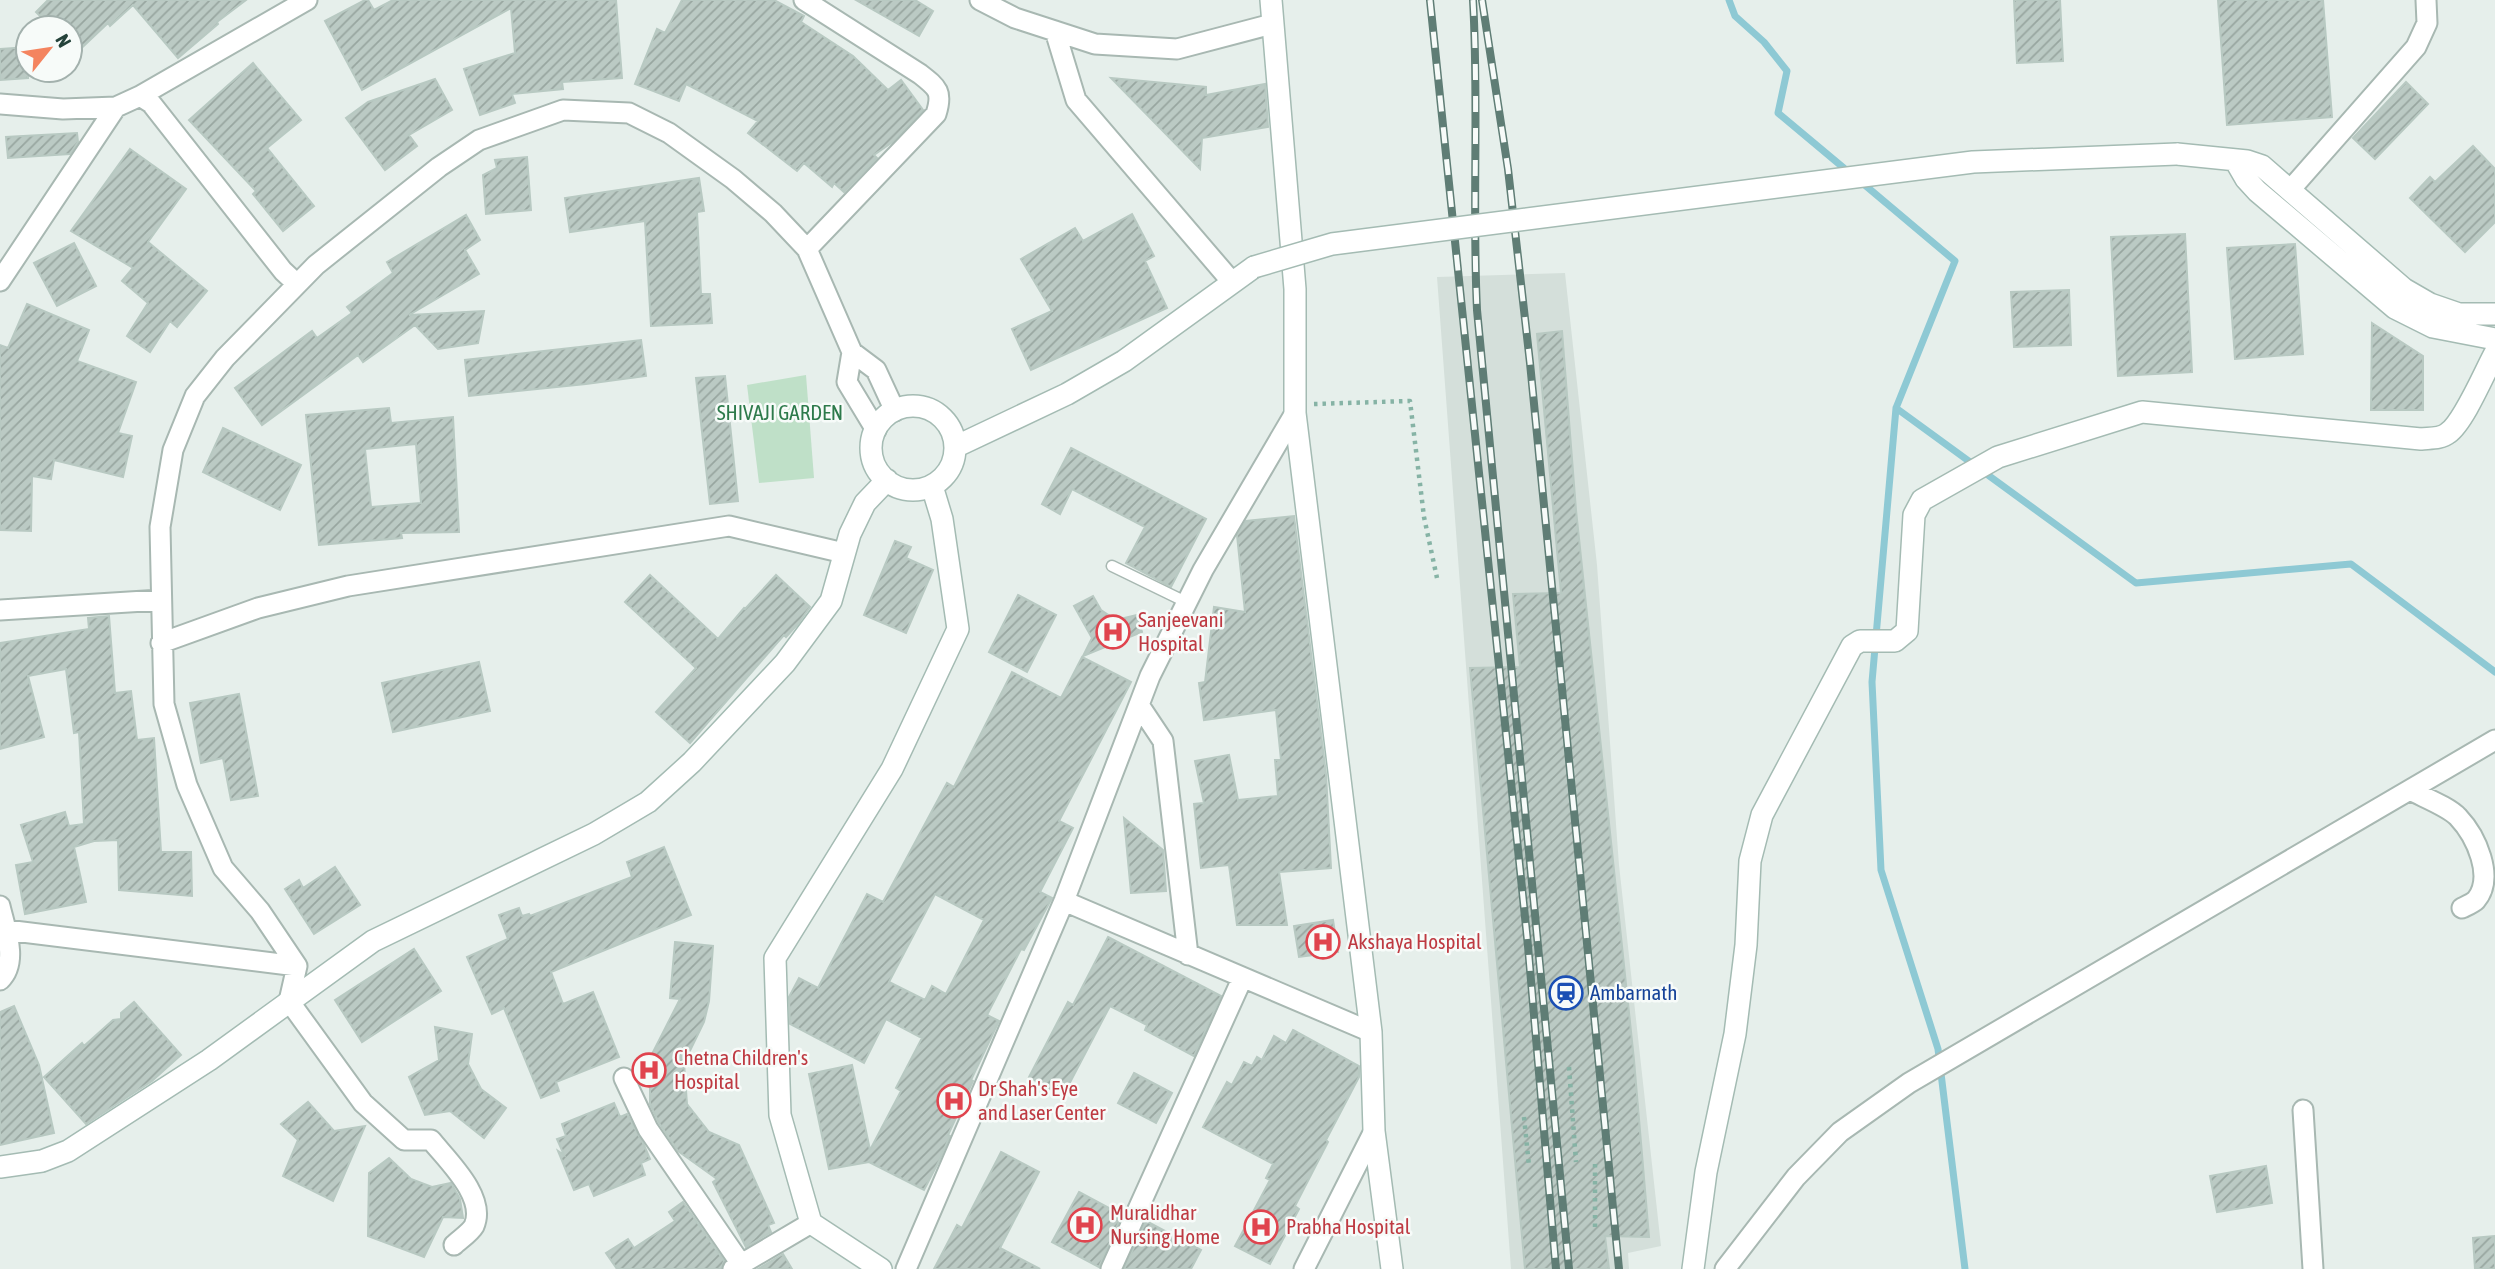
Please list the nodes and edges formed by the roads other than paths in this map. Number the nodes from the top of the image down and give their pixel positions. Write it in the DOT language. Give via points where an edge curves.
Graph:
graph roads {
  1 [pos="307,0"];
  2 [pos="804,0"];
  3 [pos="980,0"];
  4 [pos="1271,0"];
  5 [pos="2426,0"];
  6 [pos="1272,24"];
  7 [pos="1055,31"];
  8 [pos="140,96"];
  9 [pos="0,104"];
  10 [pos="116,107"];
  11 [pos="2235,160"];
  12 [pos="2290,190"];
  13 [pos="807,250"];
  14 [pos="0,281"];
  15 [pos="1232,282"];
  16 [pos="297,285"];
  17 [pos="2495,314"];
  18 [pos="2495,339"];
  19 [pos="852,352"];
  20 [pos="2495,353"];
  21 [pos="1295,409"];
  22 [pos="895,411"];
  23 [pos="876,430"];
  24 [pos="955,447"];
  25 [pos="887,480"];
  26 [pos="932,486"];
  27 [pos="844,553"];
  28 [pos="1112,566"];
  29 [pos="161,600"];
  30 [pos="1186,603"];
  31 [pos="0,610"];
  32 [pos="161,643"];
  33 [pos="1139,705"];
  34 [pos="2495,740"];
  35 [pos="2410,790"];
  36 [pos="1064,901"];
  37 [pos="0,906"];
  38 [pos="2462,908"];
  39 [pos="6,930"];
  40 [pos="1188,955"];
  41 [pos="297,966"];
  42 [pos="1242,979"];
  43 [pos="0,980"];
  44 [pos="289,1001"];
  45 [pos="1371,1032"];
  46 [pos="624,1078"];
  47 [pos="2303,1110"];
  48 [pos="1374,1131"];
  49 [pos="0,1167"];
  50 [pos="811,1223"];
  51 [pos="454,1245"];
  52 [pos="737,1267"];
  53 [pos="881,1269"];
  54 [pos="906,1269"];
  55 [pos="1111,1269"];
  56 [pos="1304,1269"];
  57 [pos="1392,1269"];
  58 [pos="1693,1269"];
  59 [pos="1725,1269"];
  60 [pos="2313,1269"];
  1 -- 8 [label="street"];
  2 -- 13 [label="street" via="920,74 936,86 941,99 936,114"];
  3 -- 7 [label="street"];
  4 -- 6 [label="street"];
  5 -- 12 [label="street" via="2427,23 2416,47"];
  6 -- 7 [label="street" via="1177,49 1095,44"];
  6 -- 21 [label="street" via="1295,289"];
  7 -- 15 [label="street" via="1076,100"];
  8 -- 10 [label="street"];
  8 -- 16 [label="street"];
  9 -- 10 [label="street"];
  10 -- 14 [label="street"];
  11 -- 12 [label="street" via="2262,166"];
  11 -- 15 [label="street, bridge" via="2177,154 1973,162 1332,244 1254,267"];
  11 -- 18 [label="street" via="2257,191 2395,308 2433,327"];
  12 -- 17 [label="street" via="2404,289 2459,314"];
  13 -- 16 [label="street" via="773,213 669,132 629,113 563,110 479,140 439,167"];
  13 -- 19 [label="street"];
  15 -- 24 [label="street" via="1124,361 1067,394"];
  16 -- 29 [label="street" via="225,358 185,416 173,450 160,527"];
  19 -- 22 [label="street" via="876,370"];
  19 -- 23 [label="street" via="847,382"];
  20 -- 58 [label="street" via="2459,421 2439,437 2421,439 2142,412 1998,457 1922,500 1914,515 1907,631 1895,641 1860,641 1852,646 1762,815 1751,861 1735,1034 1706,1172"];
  21 -- 30 [label="street"];
  21 -- 45 [label="street"];
  22 -- 23 [label="street"];
  22 -- 24 [label="street" via="918,407 940,416"];
  23 -- 25 [label="street" via="874,461"];
  24 -- 26 [label="street" via="949,470"];
  25 -- 26 [label="street" via="908,490"];
  25 -- 27 [label="street" via="865,503"];
  26 -- 50 [label="street" via="942,519 958,629 892,769 775,958 780,1115"];
  27 -- 32 [label="street" via="729,526 348,586 258,608"];
  27 -- 44 [label="street" via="831,601 785,663 648,802 594,834 373,942"];
  28 -- 30 [label="lane"];
  29 -- 31 [label="street"];
  29 -- 32 [label="street"];
  30 -- 33 [label="street"];
  32 -- 41 [label="street" via="164,704 187,785 223,868 260,911"];
  33 -- 36 [label="street"];
  33 -- 40 [label="street" via="1163,741"];
  34 -- 35 [label="street"];
  35 -- 38 [label="street" via="2457,815 2484,861 2487,879 2476,900"];
  35 -- 59 [label="street" via="1909,1083 1840,1132 1796,1177"];
  36 -- 40 [label="street"];
  36 -- 54 [label="street"];
  37 -- 39 [label="street"];
  39 -- 41 [label="street"];
  39 -- 43 [label="street" via="10,961"];
  40 -- 42 [label="street"];
  41 -- 44 [label="street"];
  42 -- 45 [label="street"];
  42 -- 55 [label="street"];
  44 -- 49 [label="street" via="209,1060 68,1151 42,1161"];
  44 -- 51 [label="street" via="363,1103 404,1140 430,1140 461,1176 477,1203 474,1226"];
  45 -- 48 [label="street"];
  46 -- 52 [label="street" via="648,1129"];
  47 -- 60 [label="street"];
  48 -- 56 [label="street"];
  48 -- 57 [label="street"];
  50 -- 52 [label="street"];
  50 -- 53 [label="street"];
}
